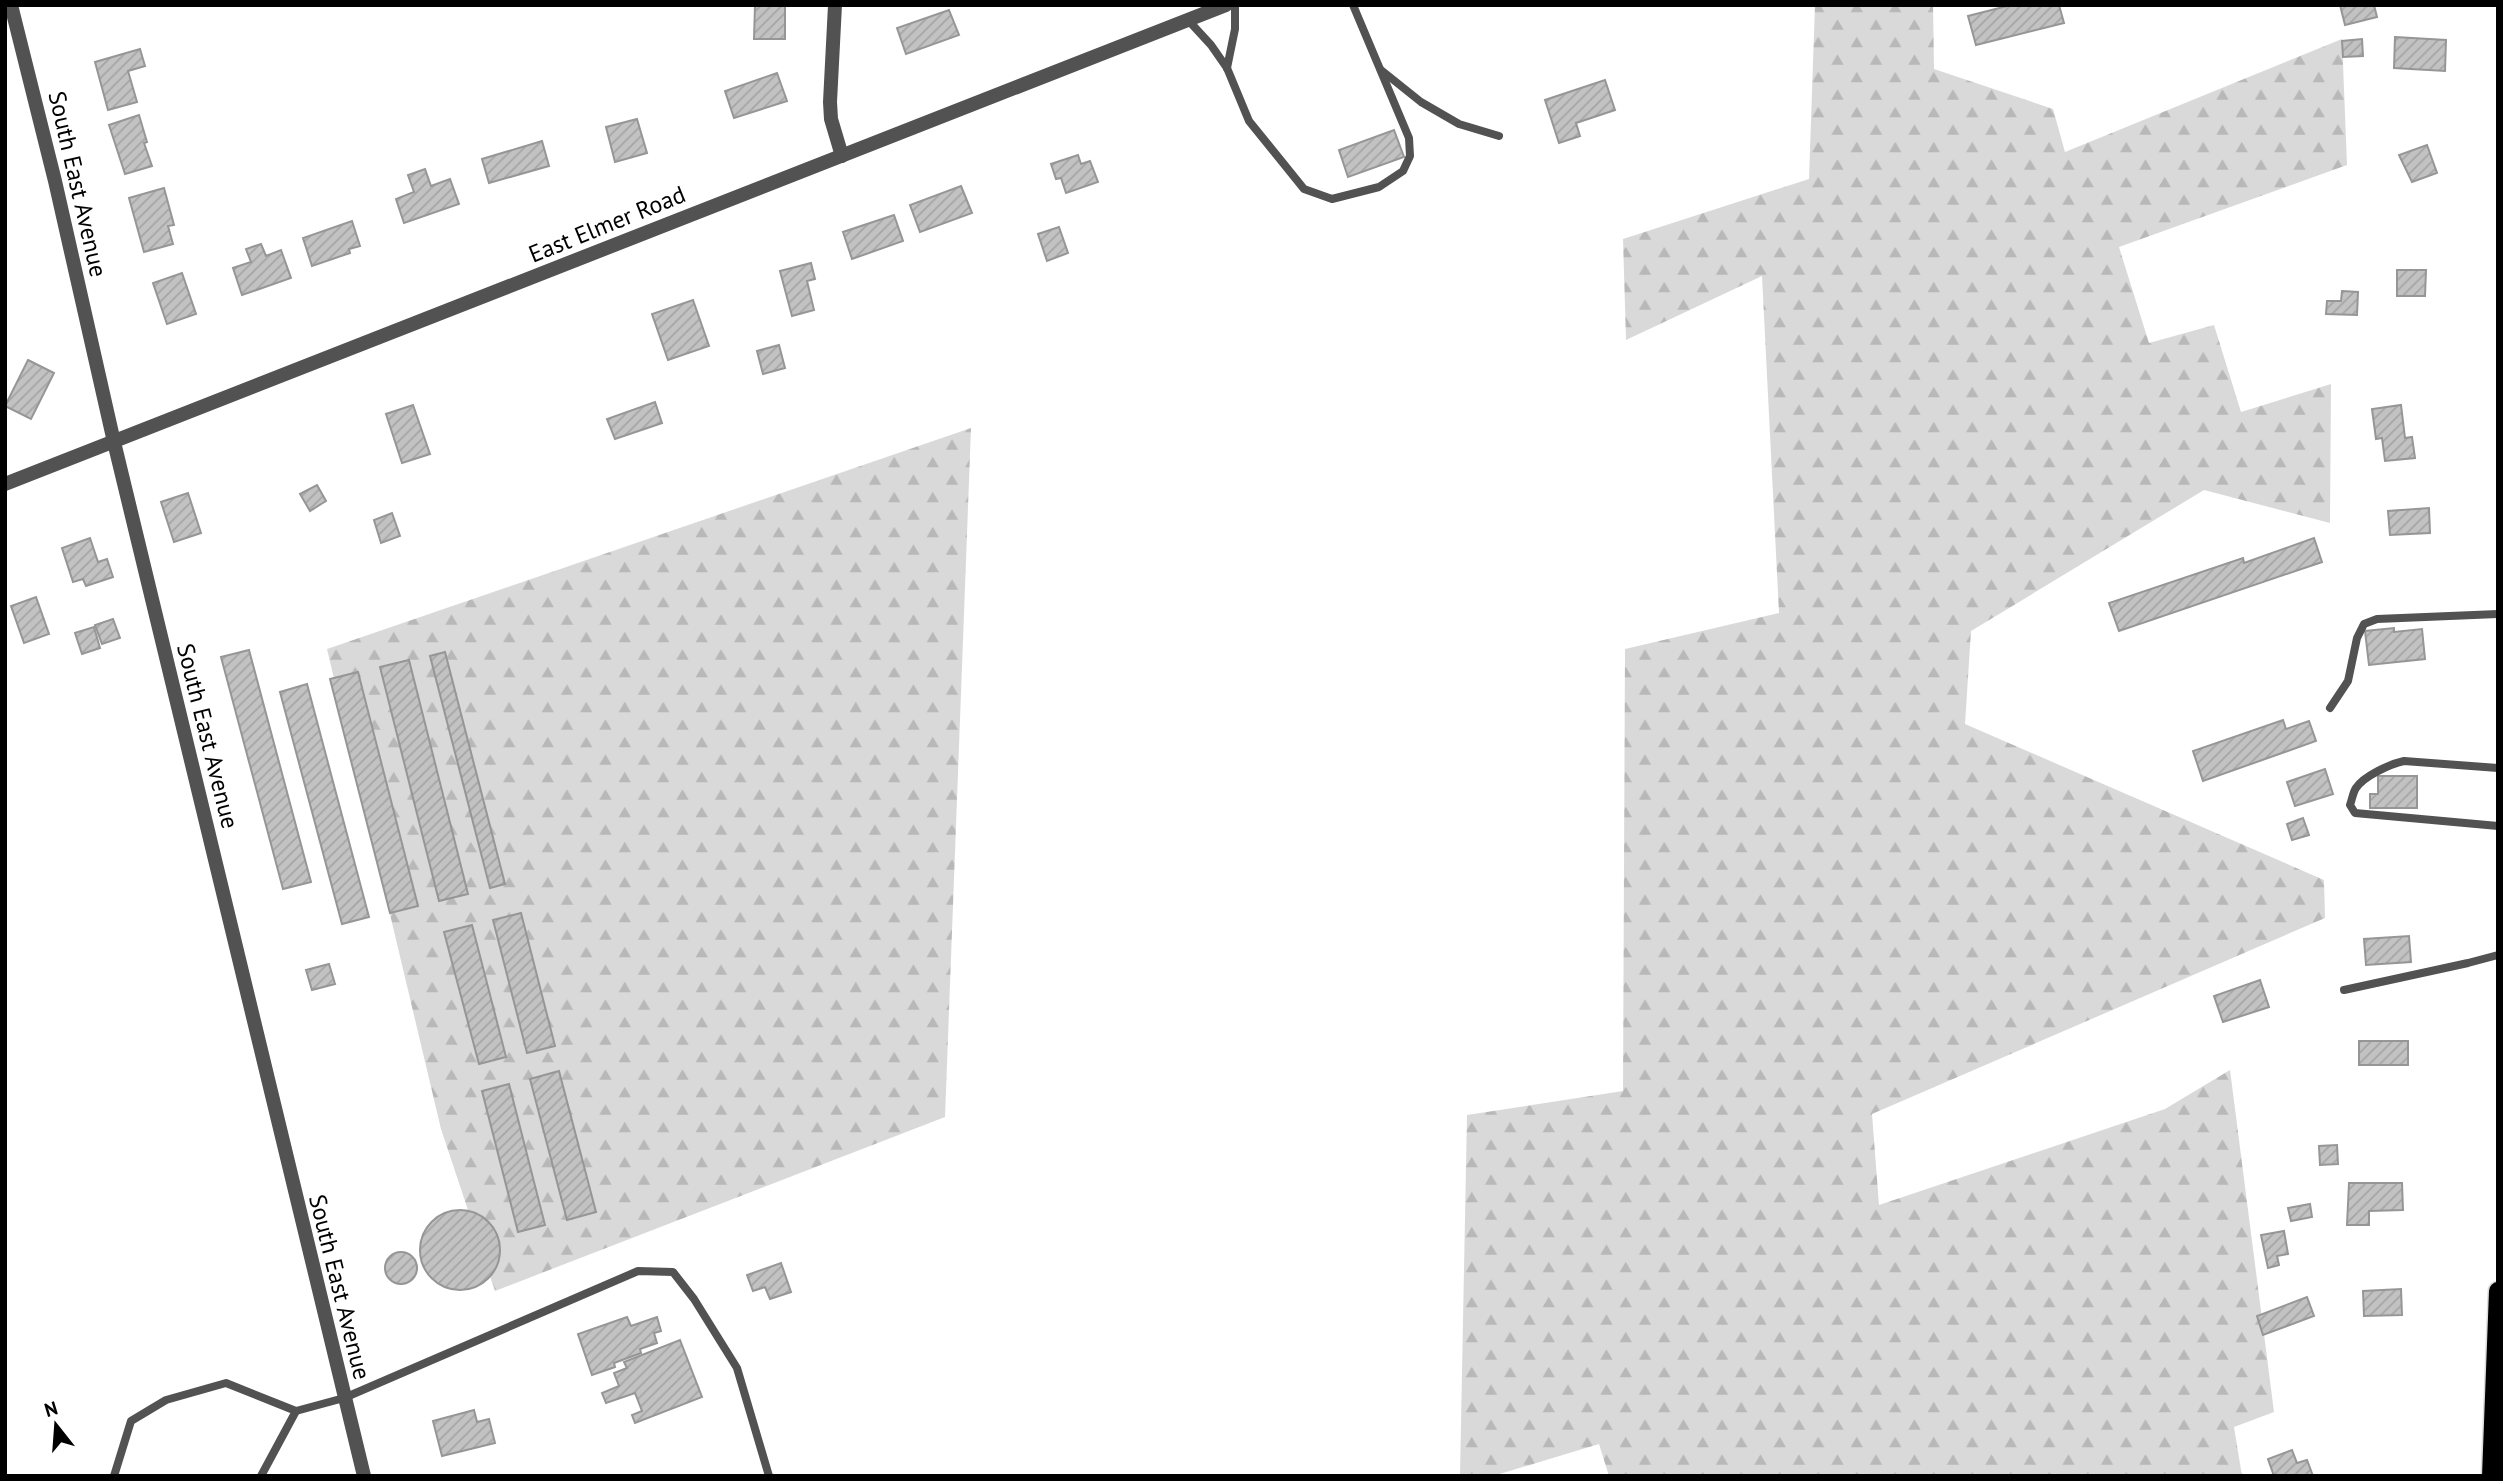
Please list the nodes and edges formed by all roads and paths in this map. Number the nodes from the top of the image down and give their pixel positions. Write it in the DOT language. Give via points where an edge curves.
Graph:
graph roads {
  1 [pos="11,5"];
  2 [pos="835,5"];
  3 [pos="1226,5"];
  4 [pos="1235,5"];
  5 [pos="1353,5"];
  6 [pos="1188,20"];
  7 [pos="1227,68"];
  8 [pos="1378,68"];
  9 [pos="1499,136"];
  10 [pos="842,156"];
  11 [pos="114,442"];
  12 [pos="5,484"];
  13 [pos="2498,614"];
  14 [pos="2330,708"];
  15 [pos="2498,768"];
  16 [pos="2498,825"];
  17 [pos="2498,954"];
  18 [pos="2344,990"];
  19 [pos="2498,1291"];
  20 [pos="2497,1319"];
  21 [pos="344,1398"];
  22 [pos="296,1411"];
  23 [pos="114,1476"];
  24 [pos="261,1476"];
  25 [pos="364,1476"];
  26 [pos="769,1476"];
  27 [pos="2491,1476"];
  1 -- 11 [label="street, South East Avenue"];
  2 -- 10 [label="street" via="830,102"];
  3 -- 6 [label="street, East Elmer Road"];
  4 -- 7 [label="lane"];
  5 -- 8 [label="lane"];
  6 -- 7 [label="lane"];
  6 -- 10 [label="street, East Elmer Road"];
  7 -- 8 [label="lane" via="1250,121 1289,172 1304,189 1332,199 1379,187 1403,171 1410,156 1409,138"];
  8 -- 9 [label="lane" via="1421,102 1460,124"];
  10 -- 11 [label="street, East Elmer Road"];
  11 -- 12 [label="street, East Elmer Road"];
  11 -- 21 [label="street, South East Avenue"];
  13 -- 14 [label="lane" via="2377,619 2364,624 2348,681"];
  15 -- 16 [label="lane" via="2404,761 2381,769 2356,788 2350,805 2355,813"];
  17 -- 18 [label="lane"];
  19 -- 20 [label="main road"];
  20 -- 27 [label="main road"];
  21 -- 22 [label="lane"];
  21 -- 25 [label="street, South East Avenue"];
  21 -- 26 [label="lane" via="638,1271 673,1272 737,1368"];
  22 -- 23 [label="lane" via="226,1383 166,1400 131,1421"];
  22 -- 24 [label="lane"];
}
